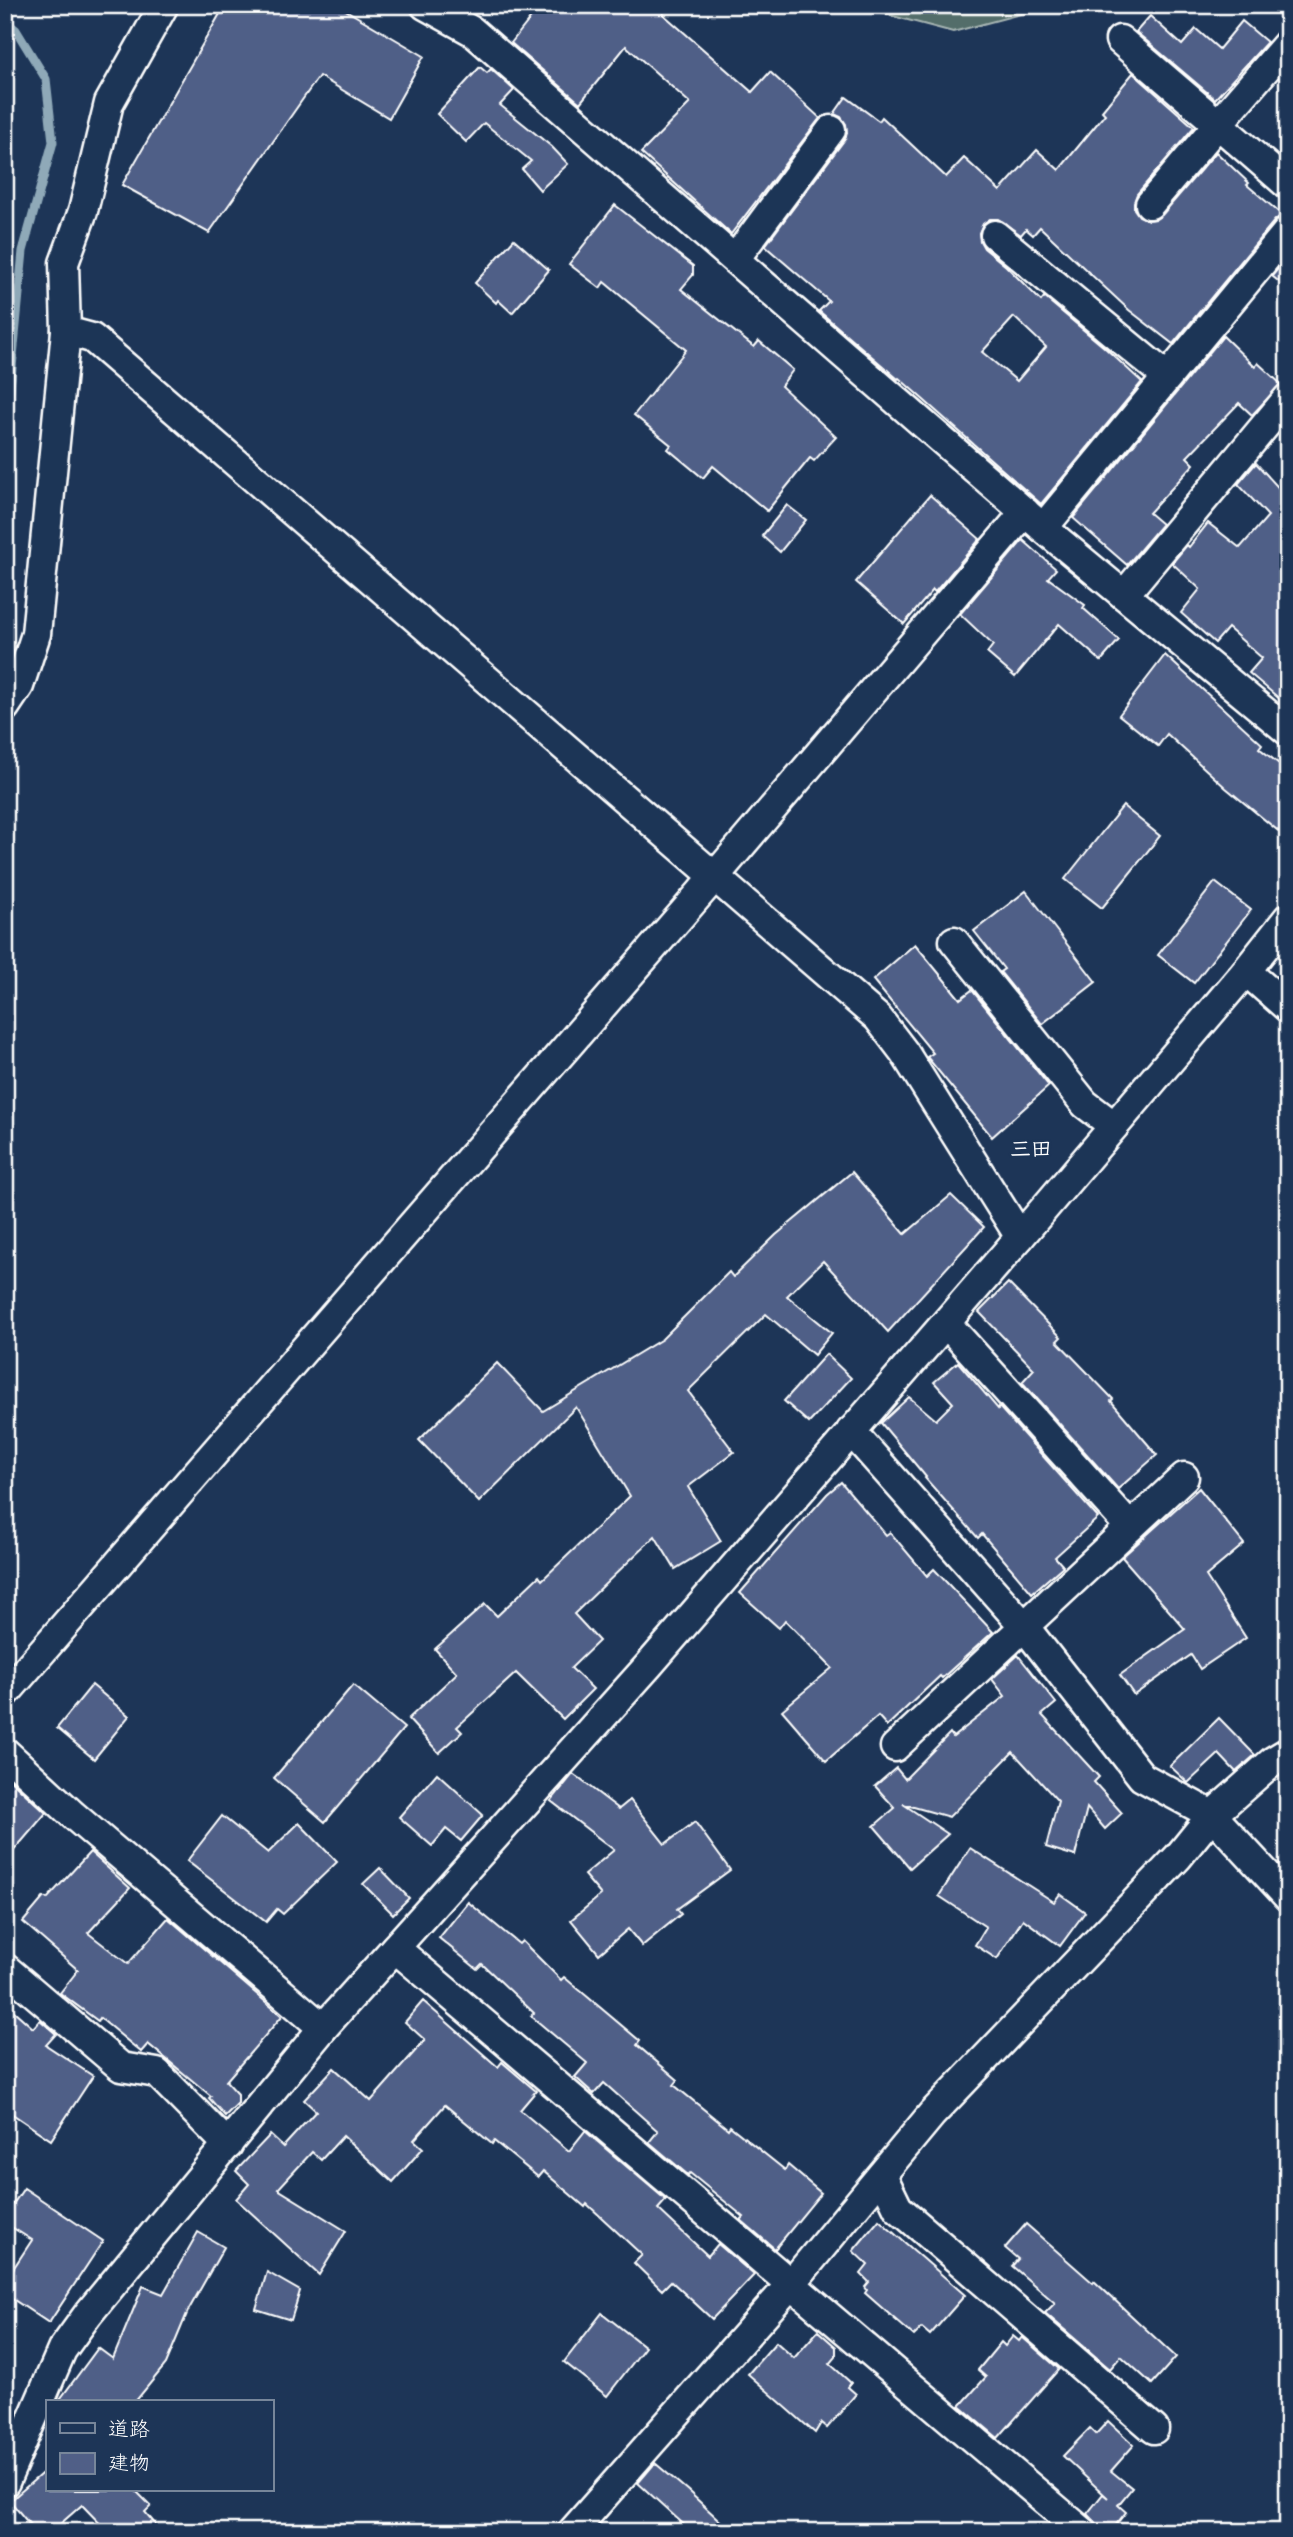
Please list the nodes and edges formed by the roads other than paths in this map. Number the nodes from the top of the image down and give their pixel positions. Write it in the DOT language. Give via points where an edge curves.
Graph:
graph roads {
  1 [pos="164,5"];
  2 [pos="425,5"];
  3 [pos="1120,40"];
  4 [pos="1288,44"];
  5 [pos="1218,124"];
  6 [pos="831,130"];
  7 [pos="1288,185"];
  8 [pos="1150,204"];
  9 [pos="1288,230"];
  10 [pos="996,235"];
  11 [pos="735,259"];
  12 [pos="66,331"];
  13 [pos="1167,377"];
  14 [pos="1288,398"];
  15 [pos="1034,520"];
  16 [pos="1124,596"];
  17 [pos="5,707"];
  18 [pos="1288,731"];
  19 [pos="716,875"];
  20 [pos="1288,918"];
  21 [pos="954,941"];
  22 [pos="1246,971"];
  23 [pos="1288,1008"];
  24 [pos="1114,1126"];
  25 [pos="1020,1237"];
  26 [pos="946,1323"];
  27 [pos="851,1431"];
  28 [pos="1184,1476"];
  29 [pos="1129,1525"];
  30 [pos="1024,1626"];
  31 [pos="5,1694"];
  32 [pos="895,1747"];
  33 [pos="5,1752"];
  34 [pos="1288,1752"];
  35 [pos="1212,1815"];
  36 [pos="1288,1897"];
  37 [pos="395,1948"];
  38 [pos="5,1968"];
  39 [pos="323,2028"];
  40 [pos="228,2145"];
  41 [pos="881,2175"];
  42 [pos="791,2284"];
  43 [pos="1154,2429"];
  44 [pos="5,2482"];
  45 [pos="572,2532"];
  46 [pos="1083,2532"];
  1 -- 12 [label="street" via="110,103 83,211 64,263"];
  2 -- 11 [label="street" via="472,31"];
  3 -- 5 [label="street"];
  4 -- 5 [label="street"];
  5 -- 7 [label="street"];
  5 -- 8 [label="street"];
  6 -- 11 [label="street"];
  9 -- 13 [label="street"];
  10 -- 13 [label="street"];
  11 -- 15 [label="street"];
  12 -- 17 [label="street" via="36,634 19,686"];
  12 -- 19 [label="street" via="92,338"];
  13 -- 15 [label="street"];
  14 -- 16 [label="street"];
  15 -- 16 [label="street"];
  15 -- 19 [label="street"];
  16 -- 18 [label="street"];
  19 -- 25 [label="street" via="878,1018"];
  19 -- 31 [label="street"];
  20 -- 22 [label="street"];
  21 -- 24 [label="street" via="1085,1104"];
  22 -- 23 [label="street"];
  22 -- 24 [label="street"];
  24 -- 25 [label="street"];
  25 -- 26 [label="street"];
  26 -- 27 [label="street"];
  26 -- 29 [label="street"];
  27 -- 30 [label="street"];
  27 -- 37 [label="street"];
  28 -- 29 [label="street"];
  29 -- 30 [label="street"];
  30 -- 32 [label="street"];
  30 -- 35 [label="street" via="1142,1777"];
  33 -- 39 [label="street"];
  34 -- 35 [label="street"];
  35 -- 36 [label="street"];
  35 -- 41 [label="street" via="1178,1857 932,2114"];
  37 -- 39 [label="street"];
  37 -- 42 [label="street"];
  38 -- 40 [label="street" via="121,2067 157,2073"];
  39 -- 40 [label="street"];
  40 -- 44 [label="street" via="62,2350"];
  41 -- 42 [label="street"];
  41 -- 43 [label="street" via="898,2208"];
  42 -- 45 [label="street"];
  42 -- 46 [label="street"];
}
